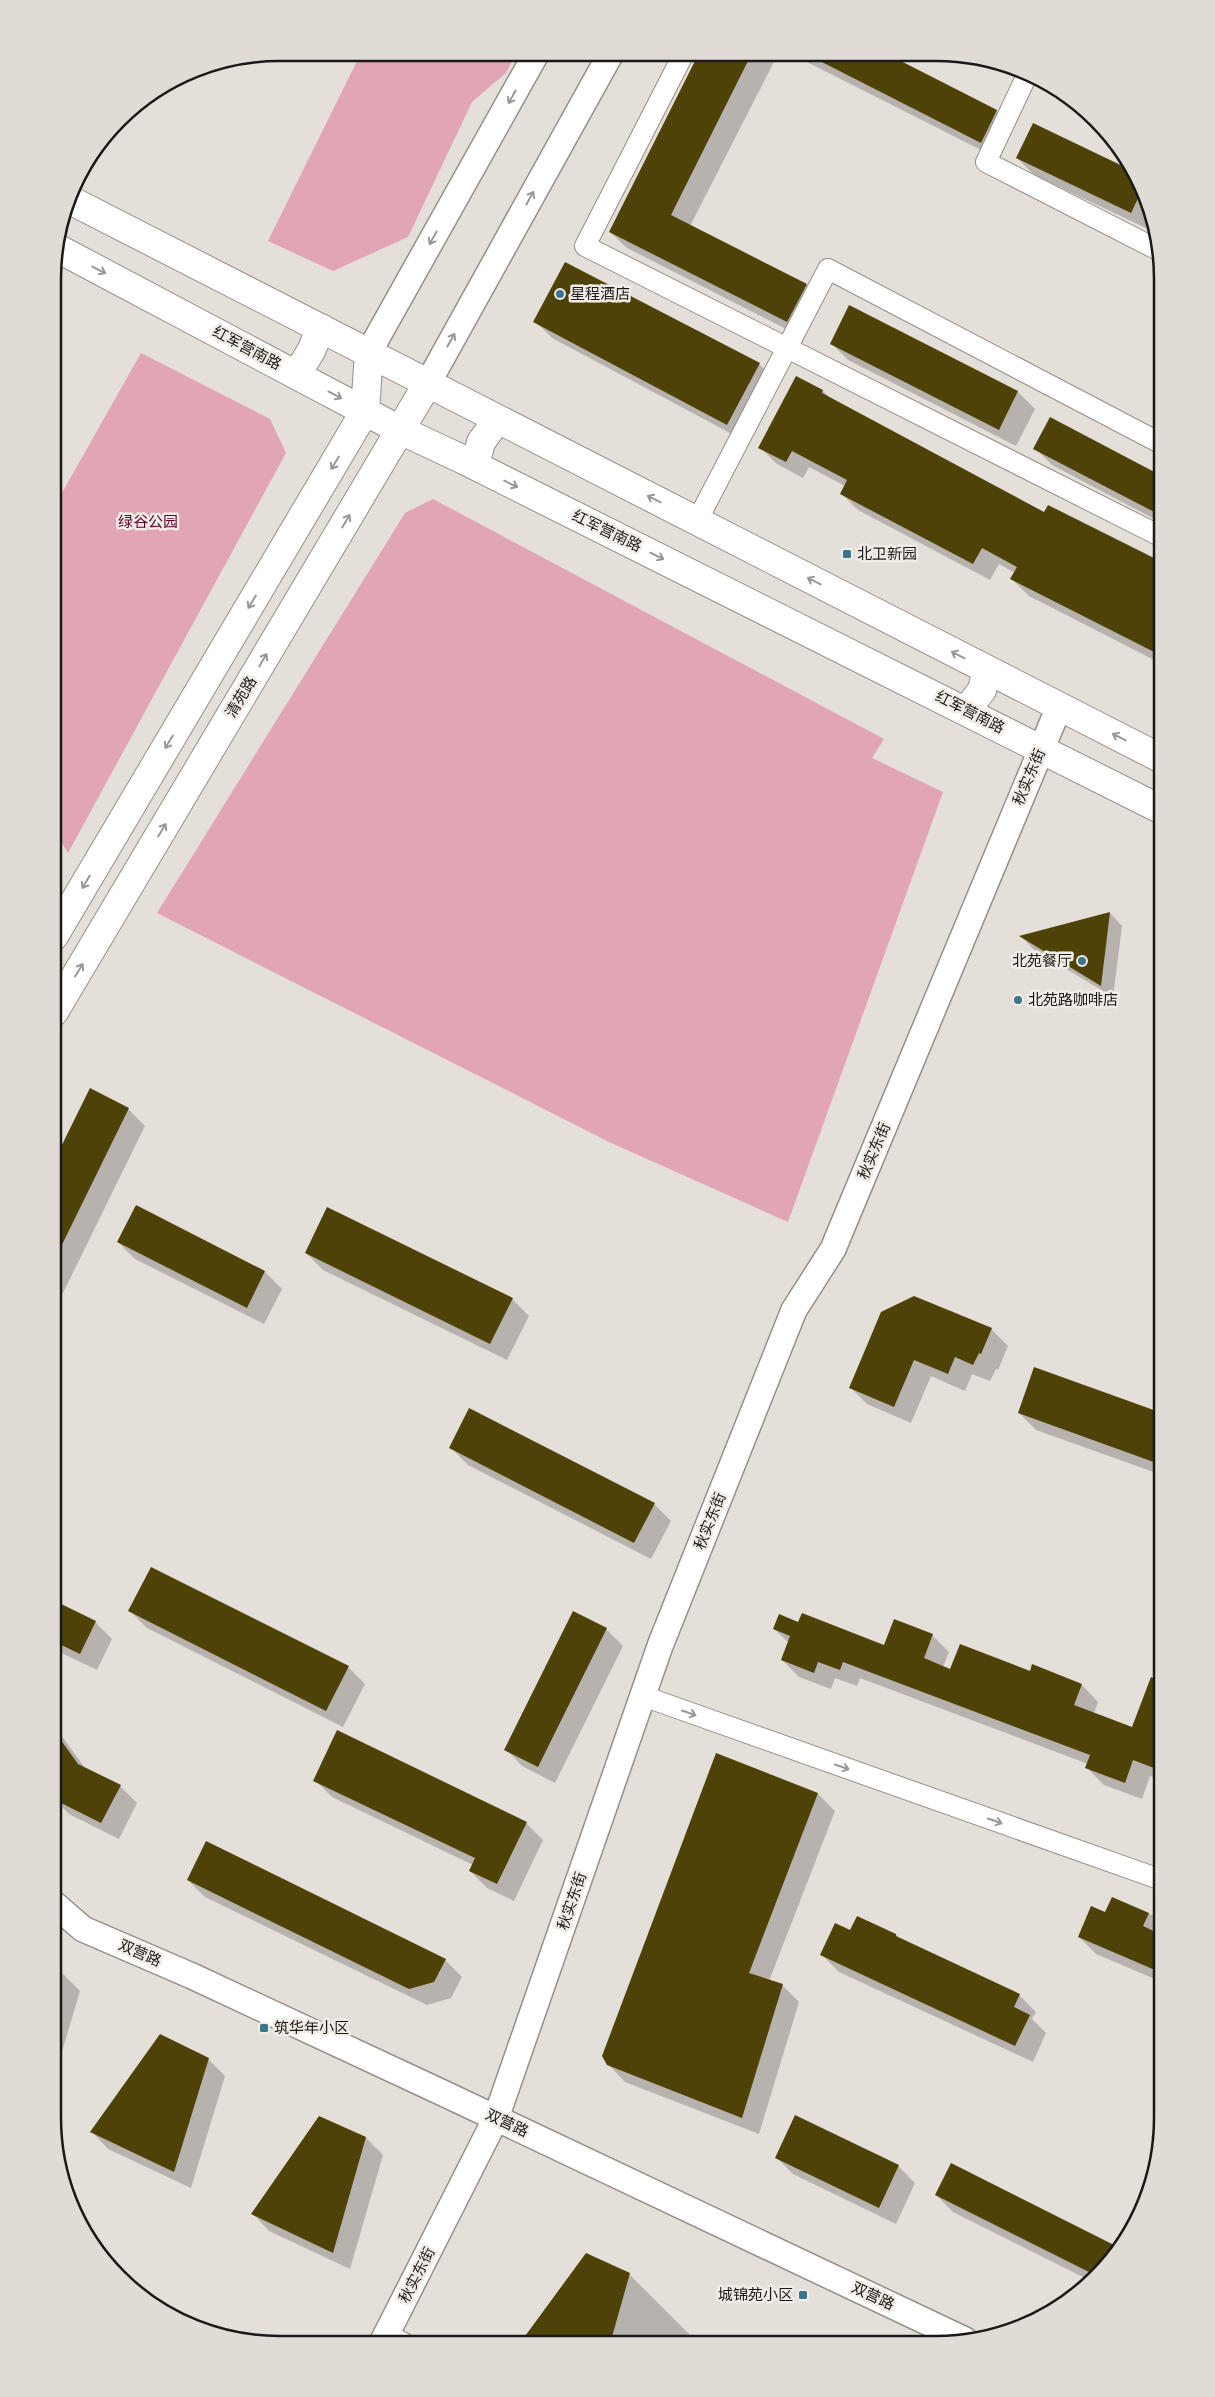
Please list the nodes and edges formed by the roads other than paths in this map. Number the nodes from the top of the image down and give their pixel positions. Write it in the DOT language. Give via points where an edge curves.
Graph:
graph roads {
  1 [pos="532,61"];
  2 [pos="606,61"];
  3 [pos="680,61"];
  4 [pos="1024,81"];
  5 [pos="76,203"];
  6 [pos="1151,247"];
  7 [pos="63,251"];
  8 [pos="321,328"];
  9 [pos="787,348"];
  10 [pos="369,352"];
  11 [pos="296,374"];
  12 [pos="428,383"];
  13 [pos="365,411"];
  14 [pos="498,419"];
  15 [pos="400,430"];
  16 [pos="1154,440"];
  17 [pos="475,466"];
  18 [pos="697,521"];
  19 [pos="1154,533"];
  20 [pos="987,670"];
  21 [pos="1058,707"];
  22 [pos="966,710"];
  23 [pos="1041,749"];
  24 [pos="1154,755"];
  25 [pos="1154,806"];
  26 [pos="61,924"];
  27 [pos="61,1000"];
  28 [pos="643,1696"];
  29 [pos="1154,1877"];
  30 [pos="61,1910"];
  31 [pos="496,2118"];
  32 [pos="954,2335"];
  33 [pos="393,2336"];
  1 -- 10 [label="street, one-way"];
  12 -- 2 [label="street, one-way"];
  3 -- 9 [label="street" via="585,246"];
  4 -- 6 [label="street" via="986,162"];
  5 -- 8 [label="main road"];
  7 -- 11 [label="main road, 红军营南路, one-way"];
  8 -- 10 [label="main road"];
  8 -- 11 [label="main road" via="312,351"];
  9 -- 16 [label="street" via="828,269"];
  9 -- 18 [label="street"];
  9 -- 19 [label="street"];
  10 -- 12 [label="main road"];
  10 -- 13 [label="main road"];
  11 -- 13 [label="main road, 红军营南路, one-way"];
  12 -- 14 [label="main road"];
  12 -- 15 [label="main road, 清苑路"];
  13 -- 15 [label="main road, 红军营南路"];
  13 -- 26 [label="main road, one-way"];
  14 -- 17 [label="main road" via="481,442"];
  18 -- 14 [label="main road, one-way"];
  15 -- 17 [label="main road, 红军营南路"];
  27 -- 15 [label="main road, 清苑路, one-way"];
  17 -- 22 [label="main road, 红军营南路, one-way"];
  20 -- 18 [label="main road, one-way"];
  20 -- 21 [label="main road"];
  20 -- 22 [label="main road" via="982,690"];
  21 -- 23 [label="street, 秋实东街"];
  24 -- 21 [label="main road, one-way"];
  22 -- 23 [label="main road, 红军营南路"];
  23 -- 25 [label="main road, 红军营南路"];
  23 -- 28 [label="street, 秋实东街" via="833,1249 794,1310"];
  28 -- 29 [label="street, one-way"];
  28 -- 31 [label="street, 秋实东街"];
  30 -- 31 [label="street, 双营路" via="83,1929 192,1976"];
  31 -- 32 [label="street, 双营路"];
  31 -- 33 [label="street, 秋实东街"];
}
